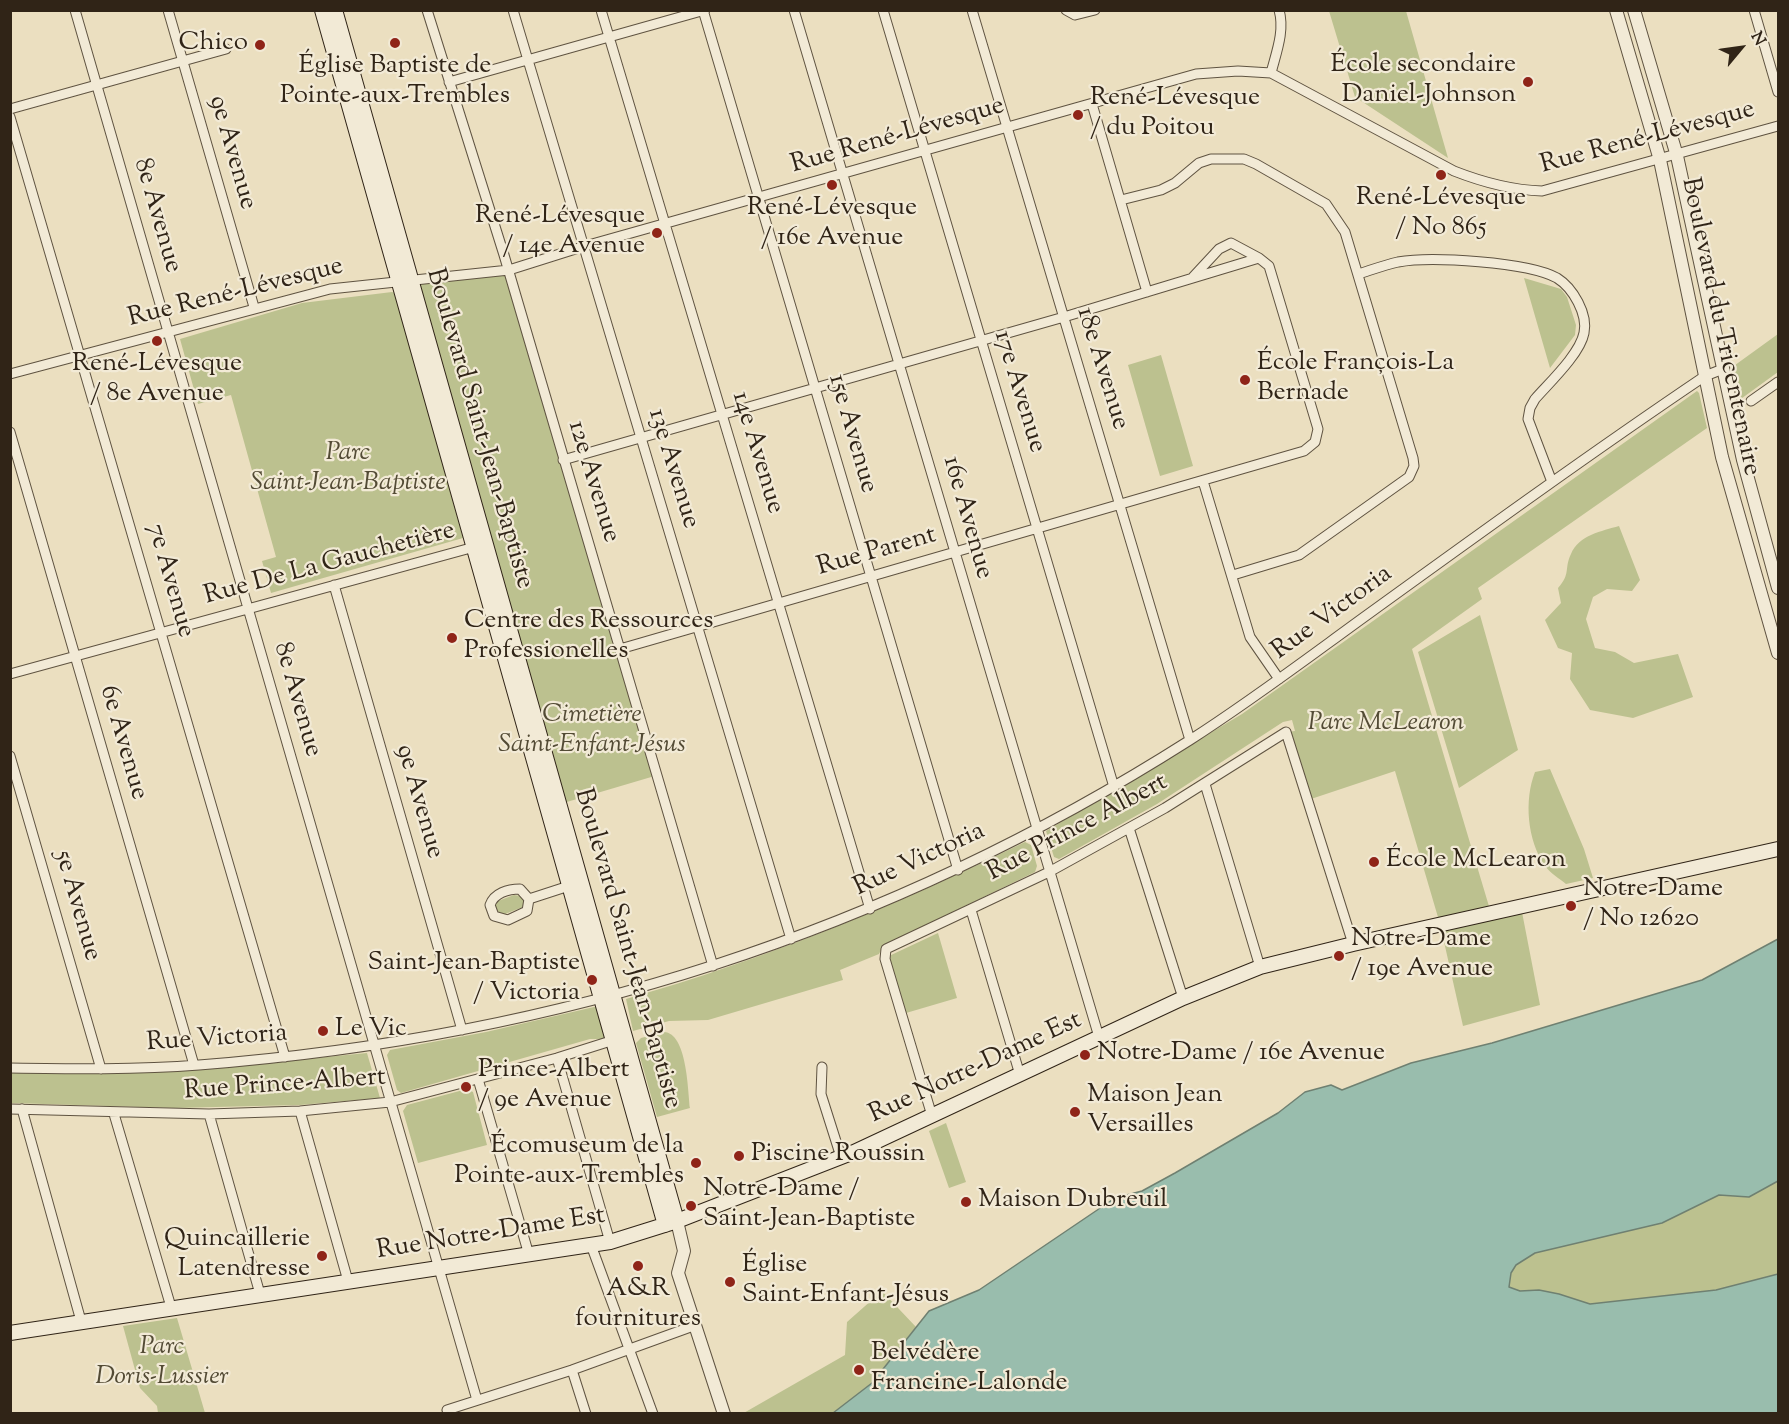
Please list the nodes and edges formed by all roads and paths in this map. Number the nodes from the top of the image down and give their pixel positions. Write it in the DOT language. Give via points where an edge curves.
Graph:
graph roads {
  1 [pos="75,10"];
  2 [pos="168,10"];
  3 [pos="322,10"];
  4 [pos="335,10"];
  5 [pos="427,10"];
  6 [pos="513,10"];
  7 [pos="601,10"];
  8 [pos="794,10"];
  9 [pos="883,10"];
  10 [pos="972,10"];
  11 [pos="1066,10"];
  12 [pos="1095,10"];
  13 [pos="1279,10"];
  14 [pos="1616,10"];
  15 [pos="1634,10"];
  16 [pos="1754,10"];
  17 [pos="704,11"];
  18 [pos="1640,32"];
  19 [pos="1623,36"];
  20 [pos="609,38"];
  21 [pos="226,49"];
  22 [pos="528,60"];
  23 [pos="182,61"];
  24 [pos="1271,73"];
  25 [pos="449,82"];
  26 [pos="97,85"];
  27 [pos="1779,92"];
  28 [pos="1092,104"];
  29 [pos="10,109"];
  30 [pos="10,117"];
  31 [pos="1779,126"];
  32 [pos="1007,127"];
  33 [pos="366,144"];
  34 [pos="924,151"];
  35 [pos="1677,156"];
  36 [pos="1660,160"];
  37 [pos="842,175"];
  38 [pos="759,198"];
  39 [pos="1121,200"];
  40 [pos="665,225"];
  41 [pos="585,246"];
  42 [pos="1259,258"];
  43 [pos="509,270"];
  44 [pos="1358,274"];
  45 [pos="1193,277"];
  46 [pos="406,281"];
  47 [pos="1148,292"];
  48 [pos="254,307"];
  49 [pos="1064,317"];
  50 [pos="166,330"];
  51 [pos="981,341"];
  52 [pos="81,354"];
  53 [pos="898,364"];
  54 [pos="1723,369"];
  55 [pos="10,374"];
  56 [pos="1705,376"];
  57 [pos="1779,382"];
  58 [pos="816,388"];
  59 [pos="1751,401"];
  60 [pos="723,415"];
  61 [pos="10,432"];
  62 [pos="640,438"];
  63 [pos="562,460"];
  64 [pos="1203,481"];
  65 [pos="1552,482"];
  66 [pos="1120,506"];
  67 [pos="1037,530"];
  68 [pos="480,545"];
  69 [pos="954,553"];
  70 [pos="1770,561"];
  71 [pos="1752,566"];
  72 [pos="1233,575"];
  73 [pos="871,577"];
  74 [pos="333,585"];
  75 [pos="1779,588"];
  76 [pos="780,602"];
  77 [pos="248,609"];
  78 [pos="699,626"];
  79 [pos="162,632"];
  80 [pos="620,649"];
  81 [pos="1779,653"];
  82 [pos="75,656"];
  83 [pos="10,674"];
  84 [pos="1279,679"];
  85 [pos="1190,740"];
  86 [pos="10,756"];
  87 [pos="1204,784"];
  88 [pos="1114,786"];
  89 [pos="1037,828"];
  90 [pos="1129,828"];
  91 [pos="1779,849"];
  92 [pos="958,870"];
  93 [pos="1049,872"];
  94 [pos="576,883"];
  95 [pos="529,899"];
  96 [pos="870,909"];
  97 [pos="970,910"];
  98 [pos="791,939"];
  99 [pos="1353,944"];
  100 [pos="713,966"];
  101 [pos="1260,967"];
  102 [pos="608,997"];
  103 [pos="1183,998"];
  104 [pos="462,1030"];
  105 [pos="1099,1037"];
  106 [pos="619,1038"];
  107 [pos="374,1046"];
  108 [pos="285,1057"];
  109 [pos="557,1058"];
  110 [pos="194,1065"];
  111 [pos="822,1067"];
  112 [pos="10,1068"];
  113 [pos="101,1069"];
  114 [pos="1020,1075"];
  115 [pos="478,1079"];
  116 [pos="390,1102"];
  117 [pos="10,1109"];
  118 [pos="22,1109"];
  119 [pos="300,1112"];
  120 [pos="114,1114"];
  121 [pos="209,1114"];
  122 [pos="932,1116"];
  123 [pos="841,1157"];
  124 [pos="671,1223"];
  125 [pos="609,1242"];
  126 [pos="591,1245"];
  127 [pos="529,1255"];
  128 [pos="439,1267"];
  129 [pos="348,1281"];
  130 [pos="260,1294"];
  131 [pos="171,1307"];
  132 [pos="81,1321"];
  133 [pos="696,1325"];
  134 [pos="10,1334"];
  135 [pos="629,1349"];
  136 [pos="572,1370"];
  137 [pos="477,1400"];
  138 [pos="447,1410"];
  139 [pos="586,1413"];
  140 [pos="653,1413"];
  141 [pos="724,1413"];
  1 -- 26 [label="street, 8e Avenue"];
  2 -- 23 [label="street, 9e Avenue"];
  3 -- 33 [label="main road, Boulevard Saint-Jean-Baptiste"];
  4 -- 33 [label="main road, Boulevard Saint-Jean-Baptiste"];
  5 -- 25 [label="street, 12e Avenue"];
  6 -- 22 [label="street, 13e Avenue"];
  7 -- 20 [label="street, 14e Avenue"];
  8 -- 37 [label="street, 16e Avenue"];
  9 -- 34 [label="street, 17e Avenue"];
  10 -- 32 [label="street, 18e Avenue"];
  11 -- 12 [label="street" via="1076,15"];
  13 -- 24 [label="street" via="1281,35"];
  14 -- 19 [label="street, Boulevard du Tricentenaire"];
  15 -- 18 [label="street, Boulevard du Tricentenaire"];
  16 -- 27 [label="street"];
  17 -- 20 [label="street"];
  17 -- 38 [label="street, 15e Avenue"];
  18 -- 19 [label="street"];
  18 -- 35 [label="street, Boulevard du Tricentenaire"];
  19 -- 36 [label="street, Boulevard du Tricentenaire"];
  20 -- 22 [label="street"];
  20 -- 40 [label="street, 14e Avenue"];
  21 -- 23 [label="street"];
  22 -- 25 [label="street"];
  22 -- 41 [label="street, 13e Avenue"];
  23 -- 26 [label="street"];
  23 -- 48 [label="street, 9e Avenue"];
  24 -- 28 [label="street, Rue René-Lévesque" via="1196,74"];
  24 -- 36 [label="street, Rue René-Lévesque" via="1454,171 1494,184 1542,190"];
  25 -- 43 [label="street, 12e Avenue"];
  26 -- 29 [label="street"];
  26 -- 50 [label="street, 8e Avenue"];
  28 -- 32 [label="street, Rue René-Lévesque"];
  28 -- 39 [label="street"];
  30 -- 52 [label="street, 7e Avenue"];
  31 -- 35 [label="street, Rue René-Lévesque"];
  32 -- 34 [label="street, Rue René-Lévesque"];
  32 -- 49 [label="street, 18e Avenue"];
  33 -- 46 [label="main road, Boulevard Saint-Jean-Baptiste"];
  34 -- 37 [label="street, Rue René-Lévesque"];
  34 -- 51 [label="street, 17e Avenue"];
  35 -- 36 [label="street, Rue René-Lévesque"];
  35 -- 54 [label="street, Boulevard du Tricentenaire"];
  36 -- 56 [label="street, Boulevard du Tricentenaire"];
  37 -- 38 [label="street, Rue René-Lévesque"];
  37 -- 53 [label="street, 16e Avenue"];
  38 -- 40 [label="street, Rue René-Lévesque"];
  38 -- 58 [label="street, 15e Avenue"];
  39 -- 44 [label="street" via="1161,190 1199,163 1244,159 1326,204 1345,232"];
  39 -- 47 [label="street"];
  40 -- 41 [label="street, Rue René-Lévesque"];
  40 -- 60 [label="street, 14e Avenue"];
  41 -- 43 [label="street, Rue René-Lévesque"];
  41 -- 62 [label="street, 13e Avenue"];
  42 -- 45 [label="street"];
  42 -- 45 [label="street" via="1231,243 1219,249"];
  42 -- 64 [label="street, Rue Parent" via="1269,266 1316,420 1315,442 1295,455"];
  43 -- 46 [label="street, Rue René-Lévesque"];
  43 -- 63 [label="street, 12e Avenue"];
  44 -- 65 [label="street" via="1399,262 1487,263 1554,276 1567,286 1579,307 1584,332 1578,347 1535,399 1528,419"];
  44 -- 72 [label="street" via="1413,458 1412,473 1299,555"];
  45 -- 47 [label="street"];
  46 -- 48 [label="street, Rue René-Lévesque" via="330,289"];
  46 -- 68 [label="main road, Boulevard Saint-Jean-Baptiste"];
  47 -- 49 [label="street"];
  48 -- 50 [label="street, Rue René-Lévesque"];
  49 -- 51 [label="street"];
  49 -- 66 [label="street, 18e Avenue"];
  50 -- 52 [label="street, Rue René-Lévesque"];
  50 -- 77 [label="street, 8e Avenue"];
  51 -- 53 [label="street"];
  51 -- 67 [label="street, 17e Avenue"];
  52 -- 55 [label="street, Rue René-Lévesque"];
  52 -- 79 [label="street, 7e Avenue"];
  53 -- 58 [label="street"];
  53 -- 69 [label="street, 16e Avenue"];
  54 -- 56 [label="street, Rue Victoria"];
  54 -- 70 [label="street, Boulevard du Tricentenaire"];
  56 -- 65 [label="street, Rue Victoria"];
  56 -- 71 [label="street, Boulevard du Tricentenaire"];
  57 -- 59 [label="street"];
  58 -- 60 [label="street"];
  58 -- 73 [label="street, 15e Avenue"];
  60 -- 62 [label="street"];
  60 -- 76 [label="street, 14e Avenue"];
  61 -- 82 [label="street, 6e Avenue"];
  62 -- 63 [label="street"];
  62 -- 78 [label="street, 13e Avenue"];
  63 -- 80 [label="street, 12e Avenue"];
  64 -- 66 [label="street, Rue Parent"];
  64 -- 72 [label="street"];
  65 -- 84 [label="street, Rue Victoria"];
  66 -- 67 [label="street, Rue Parent"];
  66 -- 85 [label="street, 18e Avenue"];
  67 -- 69 [label="street, Rue Parent"];
  67 -- 88 [label="street, 17e Avenue"];
  68 -- 74 [label="street, Rue De La Gauchetière"];
  68 -- 94 [label="main road, Boulevard Saint-Jean-Baptiste"];
  69 -- 73 [label="street, Rue Parent"];
  69 -- 89 [label="street, 16e Avenue"];
  70 -- 71 [label="street"];
  70 -- 75 [label="street, Boulevard du Tricentenaire"];
  71 -- 81 [label="street, Boulevard du Tricentenaire"];
  72 -- 84 [label="street" via="1250,637"];
  73 -- 76 [label="street, Rue Parent"];
  73 -- 92 [label="street, 15e Avenue"];
  74 -- 77 [label="street, Rue De La Gauchetière"];
  74 -- 104 [label="street, 9e Avenue"];
  76 -- 78 [label="street, Rue Parent"];
  76 -- 96 [label="street, 14e Avenue"];
  77 -- 79 [label="street, Rue De La Gauchetière"];
  77 -- 107 [label="street, 8e Avenue"];
  78 -- 80 [label="street, Rue Parent"];
  78 -- 98 [label="street, 13e Avenue"];
  79 -- 82 [label="street, Rue De La Gauchetière"];
  79 -- 108 [label="street, 7e Avenue"];
  80 -- 100 [label="street, 12e Avenue"];
  82 -- 83 [label="street, Rue De La Gauchetière"];
  82 -- 110 [label="street, 6e Avenue"];
  84 -- 85 [label="street, Rue Victoria"];
  85 -- 88 [label="street, Rue Victoria"];
  86 -- 113 [label="street, 5e Avenue"];
  87 -- 90 [label="street, Rue Prince Albert"];
  87 -- 99 [label="street, Rue Prince Albert" via="1286,732"];
  87 -- 101 [label="street"];
  88 -- 89 [label="street, Rue Victoria"];
  89 -- 92 [label="street, Rue Victoria"];
  89 -- 93 [label="street, 16e Avenue"];
  90 -- 93 [label="street, Rue Prince Albert"];
  90 -- 103 [label="street"];
  91 -- 99 [label="main road, Rue Notre-Dame Est"];
  92 -- 96 [label="street, Rue Victoria"];
  93 -- 97 [label="street, Rue Prince Albert"];
  93 -- 105 [label="street, 16e Avenue"];
  94 -- 95 [label="street"];
  94 -- 102 [label="main road, Boulevard Saint-Jean-Baptiste"];
  96 -- 98 [label="street, Rue Victoria"];
  97 -- 114 [label="street"];
  97 -- 122 [label="street, Rue Prince Albert" via="884,952"];
  98 -- 100 [label="street, Rue Victoria"];
  99 -- 101 [label="main road, Rue Notre-Dame Est"];
  100 -- 102 [label="street, Rue Victoria"];
  101 -- 103 [label="main road, Rue Notre-Dame Est"];
  102 -- 104 [label="street, Rue Victoria"];
  102 -- 106 [label="main road, Boulevard Saint-Jean-Baptiste"];
  103 -- 105 [label="main road, Rue Notre-Dame Est"];
  104 -- 107 [label="street, Rue Victoria"];
  105 -- 114 [label="main road, Rue Notre-Dame Est"];
  106 -- 109 [label="street, Rue Prince-Albert"];
  106 -- 124 [label="main road, Boulevard Saint-Jean-Baptiste"];
  107 -- 108 [label="street, Rue Victoria"];
  107 -- 116 [label="street, 8e Avenue"];
  108 -- 110 [label="street, Rue Victoria"];
  109 -- 115 [label="street, Rue Prince-Albert"];
  109 -- 125 [label="street"];
  110 -- 113 [label="street, Rue Victoria"];
  111 -- 123 [label="street" via="821,1094"];
  112 -- 113 [label="street, Rue Victoria"];
  114 -- 122 [label="main road, Rue Notre-Dame Est"];
  115 -- 116 [label="street, Rue Prince-Albert"];
  115 -- 127 [label="street"];
  116 -- 119 [label="street, Rue Prince-Albert"];
  116 -- 128 [label="street, 8e Avenue"];
  117 -- 118 [label="street, Rue Prince-Albert"];
  118 -- 120 [label="street, Rue Prince-Albert"];
  118 -- 132 [label="street"];
  119 -- 121 [label="street, Rue Prince-Albert"];
  119 -- 129 [label="street"];
  120 -- 121 [label="street, Rue Prince-Albert"];
  120 -- 131 [label="street"];
  121 -- 130 [label="street"];
  122 -- 123 [label="main road, Rue Notre-Dame Est"];
  123 -- 124 [label="main road, Rue Notre-Dame Est"];
  124 -- 125 [label="main road, Rue Notre-Dame Est"];
  124 -- 133 [label="street, Boulevard Saint-Jean-Baptiste" via="684,1251 678,1273"];
  125 -- 126 [label="main road, Rue Notre-Dame Est"];
  126 -- 127 [label="main road, Rue Notre-Dame Est"];
  126 -- 135 [label="street"];
  127 -- 128 [label="main road, Rue Notre-Dame Est"];
  128 -- 129 [label="main road, Rue Notre-Dame Est"];
  128 -- 137 [label="street, 8e Avenue"];
  129 -- 130 [label="main road, Rue Notre-Dame Est"];
  130 -- 131 [label="main road, Rue Notre-Dame Est"];
  131 -- 132 [label="main road, Rue Notre-Dame Est"];
  132 -- 134 [label="main road, Rue Notre-Dame Est"];
  133 -- 135 [label="street"];
  133 -- 141 [label="street, Boulevard Saint-Jean-Baptiste"];
  135 -- 136 [label="street"];
  135 -- 140 [label="street"];
  136 -- 137 [label="street"];
  136 -- 139 [label="street"];
  137 -- 138 [label="street"];
}
